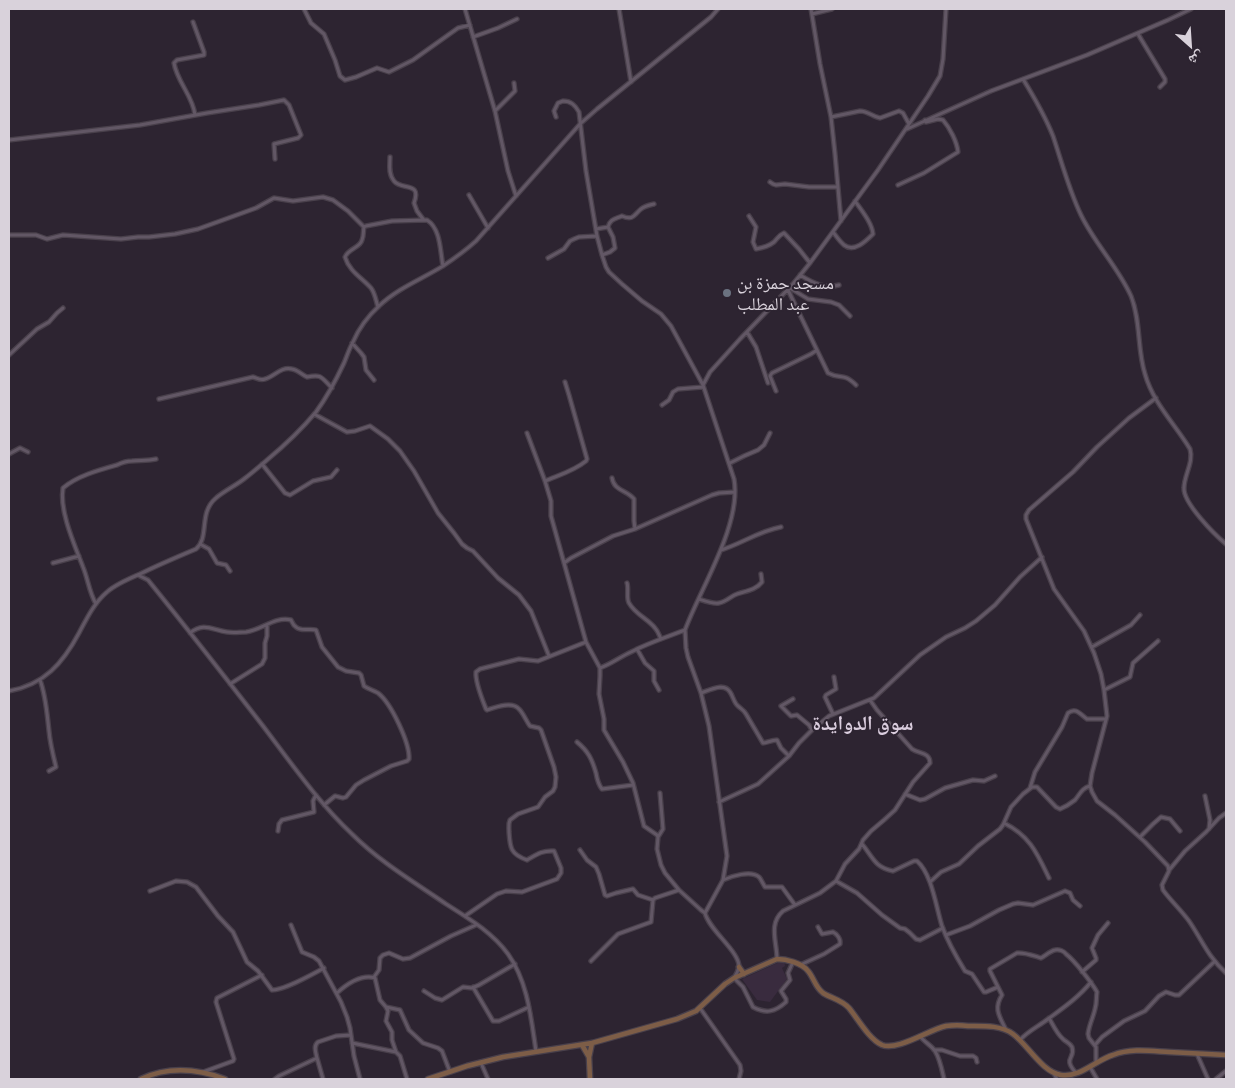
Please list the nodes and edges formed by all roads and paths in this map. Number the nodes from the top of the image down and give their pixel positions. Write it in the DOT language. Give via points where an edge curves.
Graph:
graph roads {
  1 [pos="304,9"];
  2 [pos="465,9"];
  3 [pos="619,9"];
  4 [pos="718,9"];
  5 [pos="811,9"];
  6 [pos="832,9"];
  7 [pos="946,9"];
  8 [pos="1191,9"];
  9 [pos="812,14"];
  10 [pos="517,19"];
  11 [pos="194,22"];
  12 [pos="470,26"];
  13 [pos="1138,34"];
  14 [pos="473,37"];
  15 [pos="1023,79"];
  16 [pos="631,82"];
  17 [pos="514,83"];
  18 [pos="1160,87"];
  19 [pos="495,110"];
  20 [pos="195,115"];
  21 [pos="556,117"];
  22 [pos="831,117"];
  23 [pos="925,120"];
  24 [pos="580,124"];
  25 [pos="909,124"];
  26 [pos="905,130"];
  27 [pos="9,140"];
  28 [pos="390,157"];
  29 [pos="275,160"];
  30 [pos="770,182"];
  31 [pos="898,185"];
  32 [pos="838,186"];
  33 [pos="469,195"];
  34 [pos="516,196"];
  35 [pos="855,201"];
  36 [pos="654,204"];
  37 [pos="749,216"];
  38 [pos="423,219"];
  39 [pos="841,221"];
  40 [pos="364,227"];
  41 [pos="608,227"];
  42 [pos="488,228"];
  43 [pos="596,229"];
  44 [pos="833,232"];
  45 [pos="9,235"];
  46 [pos="597,236"];
  47 [pos="602,255"];
  48 [pos="548,258"];
  49 [pos="810,263"];
  50 [pos="443,266"];
  51 [pos="800,276"];
  52 [pos="840,285"];
  53 [pos="789,289"];
  54 [pos="378,306"];
  55 [pos="63,308"];
  56 [pos="850,316"];
  57 [pos="747,332"];
  58 [pos="352,343"];
  59 [pos="817,350"];
  60 [pos="9,355"];
  61 [pos="374,380"];
  62 [pos="564,382"];
  63 [pos="768,383"];
  64 [pos="856,385"];
  65 [pos="703,386"];
  66 [pos="332,388"];
  67 [pos="776,391"];
  68 [pos="1156,398"];
  69 [pos="159,399"];
  70 [pos="662,405"];
  71 [pos="314,414"];
  72 [pos="527,433"];
  73 [pos="770,433"];
  74 [pos="28,452"];
  75 [pos="9,454"];
  76 [pos="156,459"];
  77 [pos="262,464"];
  78 [pos="730,464"];
  79 [pos="337,470"];
  80 [pos="612,478"];
  81 [pos="545,481"];
  82 [pos="735,492"];
  83 [pos="781,527"];
  84 [pos="635,528"];
  85 [pos="200,544"];
  86 [pos="1226,544"];
  87 [pos="720,550"];
  88 [pos="78,556"];
  89 [pos="1042,556"];
  90 [pos="53,563"];
  91 [pos="564,563"];
  92 [pos="148,570"];
  93 [pos="230,571"];
  94 [pos="761,574"];
  95 [pos="138,575"];
  96 [pos="148,580"];
  97 [pos="627,583"];
  98 [pos="699,599"];
  99 [pos="96,604"];
  100 [pos="1140,615"];
  101 [pos="267,626"];
  102 [pos="685,630"];
  103 [pos="190,633"];
  104 [pos="661,639"];
  105 [pos="1158,641"];
  106 [pos="586,642"];
  107 [pos="1092,647"];
  108 [pos="637,649"];
  109 [pos="549,656"];
  110 [pos="600,668"];
  111 [pos="834,677"];
  112 [pos="40,680"];
  113 [pos="230,684"];
  114 [pos="659,690"];
  115 [pos="1104,690"];
  116 [pos="9,691"];
  117 [pos="701,693"];
  118 [pos="793,699"];
  119 [pos="870,700"];
  120 [pos="833,714"];
  121 [pos="1106,719"];
  122 [pos="812,730"];
  123 [pos="577,742"];
  124 [pos="789,756"];
  125 [pos="49,771"];
  126 [pos="995,776"];
  127 [pos="634,785"];
  128 [pos="1090,786"];
  129 [pos="1030,788"];
  130 [pos="660,792"];
  131 [pos="906,794"];
  132 [pos="316,795"];
  133 [pos="1205,796"];
  134 [pos="719,802"];
  135 [pos="324,804"];
  136 [pos="1226,813"];
  137 [pos="1004,823"];
  138 [pos="1208,830"];
  139 [pos="278,831"];
  140 [pos="1180,831"];
  141 [pos="658,837"];
  142 [pos="1140,837"];
  143 [pos="862,844"];
  144 [pos="580,850"];
  145 [pos="1170,869"];
  146 [pos="1049,878"];
  147 [pos="723,880"];
  148 [pos="836,881"];
  149 [pos="930,882"];
  150 [pos="679,890"];
  151 [pos="150,891"];
  152 [pos="653,900"];
  153 [pos="795,905"];
  154 [pos="1080,906"];
  155 [pos="705,912"];
  156 [pos="465,916"];
  157 [pos="1108,923"];
  158 [pos="477,924"];
  159 [pos="291,925"];
  160 [pos="818,927"];
  161 [pos="943,928"];
  162 [pos="946,936"];
  163 [pos="777,959"];
  164 [pos="591,961"];
  165 [pos="794,962"];
  166 [pos="1214,962"];
  167 [pos="515,964"];
  168 [pos="799,965"];
  169 [pos="739,967"];
  170 [pos="324,968"];
  171 [pos="1082,972"];
  172 [pos="1226,973"];
  173 [pos="744,974"];
  174 [pos="262,975"];
  175 [pos="374,977"];
  176 [pos="734,978"];
  177 [pos="1091,982"];
  178 [pos="473,987"];
  179 [pos="998,987"];
  180 [pos="424,991"];
  181 [pos="337,993"];
  182 [pos="386,1007"];
  183 [pos="529,1007"];
  184 [pos="700,1008"];
  185 [pos="1049,1018"];
  186 [pos="1006,1030"];
  187 [pos="351,1035"];
  188 [pos="920,1036"];
  189 [pos="1020,1040"];
  190 [pos="352,1043"];
  191 [pos="592,1043"];
  192 [pos="582,1045"];
  193 [pos="1095,1045"];
  194 [pos="934,1050"];
  195 [pos="536,1051"];
  196 [pos="396,1052"];
  197 [pos="1197,1054"];
  198 [pos="1226,1055"];
  199 [pos="589,1057"];
  200 [pos="317,1058"];
  201 [pos="481,1062"];
  202 [pos="977,1062"];
  203 [pos="1096,1063"];
  204 [pos="1090,1066"];
  205 [pos="1226,1071"];
  206 [pos="203,1072"];
  207 [pos="450,1072"];
  208 [pos="1053,1072"];
  209 [pos="1076,1073"];
  210 [pos="141,1079"];
  211 [pos="225,1079"];
  212 [pos="275,1079"];
  213 [pos="324,1079"];
  214 [pos="360,1079"];
  215 [pos="407,1079"];
  216 [pos="428,1079"];
  217 [pos="488,1079"];
  218 [pos="590,1079"];
  219 [pos="739,1079"];
  220 [pos="944,1079"];
  221 [pos="1057,1079"];
  222 [pos="1097,1079"];
  223 [pos="1208,1079"];
  224 [pos="1216,1079"];
  1 -- 12 [label="street" via="324,34 340,76 345,80 377,68 390,72 458,28"];
  2 -- 12 [label="street"];
  3 -- 16 [label="street"];
  4 -- 16 [label="street"];
  5 -- 9 [label="street"];
  6 -- 9 [label="street"];
  7 -- 25 [label="street" via="940,76"];
  8 -- 13 [label="street"];
  9 -- 22 [label="street"];
  10 -- 14 [label="street"];
  11 -- 20 [label="street" via="204,55 174,63"];
  12 -- 14 [label="street"];
  13 -- 15 [label="street"];
  13 -- 18 [label="street" via="1165,80"];
  14 -- 19 [label="street"];
  15 -- 23 [label="street"];
  15 -- 68 [label="street" via="1048,124 1082,216 1131,296 1144,373"];
  16 -- 24 [label="street"];
  17 -- 19 [label="street" via="513,95"];
  19 -- 34 [label="street"];
  20 -- 27 [label="street" via="140,125"];
  20 -- 29 [label="street" via="284,100 301,135 274,144"];
  21 -- 24 [label="street" via="554,111 558,103 567,101 577,108"];
  22 -- 25 [label="street" via="865,111 880,118 899,111"];
  22 -- 32 [label="street"];
  23 -- 26 [label="street"];
  23 -- 31 [label="street" via="943,120 958,152"];
  24 -- 34 [label="street"];
  24 -- 43 [label="street"];
  25 -- 26 [label="street"];
  26 -- 35 [label="street"];
  28 -- 38 [label="street" via="393,180 412,188 417,212"];
  30 -- 32 [label="street" via="809,187"];
  32 -- 39 [label="street"];
  33 -- 42 [label="street"];
  34 -- 42 [label="street"];
  35 -- 39 [label="street"];
  35 -- 44 [label="street" via="873,234 859,246 849,248"];
  36 -- 41 [label="street" via="641,209 632,218 622,216 612,220"];
  37 -- 49 [label="street" via="756,227 753,242 756,249 770,244 784,233"];
  38 -- 40 [label="street"];
  38 -- 50 [label="street" via="433,224"];
  39 -- 44 [label="street"];
  40 -- 45 [label="street" via="352,214 323,197 293,201 274,198 256,208 186,232 158,236 120,239 62,236 47,239 34,234"];
  40 -- 54 [label="street" via="361,243 345,257 372,290"];
  41 -- 43 [label="street"];
  41 -- 47 [label="street" via="615,248"];
  42 -- 50 [label="street"];
  43 -- 46 [label="street"];
  44 -- 49 [label="street"];
  46 -- 47 [label="street"];
  46 -- 48 [label="street" via="574,239"];
  47 -- 65 [label="street" via="614,277 667,320"];
  49 -- 51 [label="street"];
  50 -- 54 [label="street" via="403,287"];
  51 -- 52 [label="street" via="824,286"];
  51 -- 53 [label="street"];
  53 -- 56 [label="street" via="808,299 839,305"];
  53 -- 57 [label="street"];
  53 -- 59 [label="street"];
  54 -- 58 [label="street"];
  55 -- 60 [label="street"];
  57 -- 63 [label="street" via="756,347"];
  57 -- 65 [label="street" via="710,372"];
  58 -- 61 [label="street" via="364,357 366,370"];
  58 -- 66 [label="street"];
  59 -- 64 [label="street" via="828,373 848,377"];
  59 -- 67 [label="street" via="772,372 770,376"];
  62 -- 81 [label="street" via="586,461"];
  65 -- 70 [label="street" via="678,389"];
  65 -- 78 [label="street"];
  66 -- 69 [label="street" via="317,375 307,377 287,369 265,380 253,377"];
  66 -- 71 [label="street"];
  68 -- 86 [label="street" via="1190,449 1184,487 1186,498"];
  68 -- 89 [label="street" via="1029,510 1026,519"];
  71 -- 77 [label="street" via="295,436"];
  71 -- 109 [label="street" via="347,432 370,426 400,451 438,513 462,544 478,556 531,611"];
  72 -- 81 [label="street"];
  73 -- 78 [label="street" via="758,450"];
  74 -- 75 [label="street" via="20,448"];
  76 -- 88 [label="street" via="104,468 62,488 64,509"];
  77 -- 79 [label="street" via="285,493 290,494 313,481 332,477"];
  77 -- 85 [label="street" via="209,505"];
  78 -- 82 [label="street"];
  80 -- 84 [label="street" via="619,490 634,499"];
  81 -- 91 [label="street"];
  82 -- 84 [label="street" via="719,492"];
  82 -- 87 [label="street" via="728,530"];
  83 -- 87 [label="street"];
  84 -- 91 [label="street" via="613,536"];
  85 -- 92 [label="street" via="196,549"];
  85 -- 93 [label="street" via="210,550 217,563 226,565"];
  87 -- 98 [label="street"];
  88 -- 90 [label="street"];
  88 -- 99 [label="street"];
  89 -- 107 [label="street" via="1057,593"];
  89 -- 119 [label="street" via="976,621 927,650"];
  91 -- 106 [label="street"];
  92 -- 95 [label="street"];
  92 -- 96 [label="street"];
  94 -- 98 [label="street" via="759,586 732,598 717,603"];
  95 -- 96 [label="street"];
  95 -- 99 [label="street" via="116,585"];
  96 -- 103 [label="street"];
  97 -- 104 [label="street" via="629,603 656,628"];
  98 -- 102 [label="street"];
  99 -- 112 [label="street" via="66,655"];
  100 -- 107 [label="street" via="1131,625"];
  101 -- 103 [label="street" via="249,632 202,627"];
  101 -- 113 [label="street" via="262,664"];
  101 -- 135 [label="street" via="287,619 301,630 316,630 322,647 338,667 359,674 364,686 378,693 387,703 402,731 409,753 407,761 364,780 346,797 335,796"];
  102 -- 104 [label="street"];
  102 -- 117 [label="street" via="688,657"];
  103 -- 113 [label="street"];
  104 -- 108 [label="street"];
  105 -- 115 [label="street" via="1133,663 1130,677"];
  106 -- 109 [label="street"];
  106 -- 110 [label="street"];
  107 -- 115 [label="street"];
  108 -- 110 [label="street"];
  108 -- 114 [label="street" via="654,671 654,682"];
  109 -- 156 [label="street" via="538,660 519,659 480,669 475,674 487,710 510,705 518,707 530,726 542,732 554,767 555,787 538,807 510,820 509,843 527,860 538,853 554,851 561,872 557,879 528,890 497,894"];
  110 -- 127 [label="street" via="599,694 604,730"];
  111 -- 120 [label="street" via="836,689 825,697"];
  112 -- 116 [label="street"];
  112 -- 125 [label="street" via="56,767"];
  113 -- 132 [label="street"];
  115 -- 121 [label="street"];
  117 -- 124 [label="street" via="719,687 729,690 762,743 776,740"];
  117 -- 134 [label="street" via="709,726"];
  118 -- 122 [label="street" via="781,706 791,716 797,715"];
  119 -- 120 [label="street"];
  119 -- 131 [label="street" via="912,750 927,755 930,760"];
  120 -- 122 [label="street"];
  121 -- 128 [label="street"];
  121 -- 129 [label="street" via="1090,720 1077,711 1070,712 1035,772"];
  122 -- 124 [label="street"];
  123 -- 127 [label="street" via="587,750 600,787"];
  124 -- 134 [label="street" via="758,784"];
  126 -- 131 [label="street" via="945,788 925,799"];
  127 -- 141 [label="street" via="644,826"];
  128 -- 129 [label="street" via="1060,809 1036,787"];
  128 -- 142 [label="street" via="1094,798"];
  129 -- 137 [label="street" via="1014,804"];
  130 -- 141 [label="street" via="663,829"];
  131 -- 143 [label="street"];
  132 -- 135 [label="street"];
  132 -- 139 [label="street" via="314,812 282,820"];
  133 -- 138 [label="street" via="1210,820"];
  134 -- 147 [label="street" via="727,856"];
  135 -- 156 [label="street" via="352,835 383,861"];
  136 -- 138 [label="street"];
  137 -- 146 [label="street" via="1027,839"];
  137 -- 149 [label="street" via="959,864 941,872"];
  138 -- 145 [label="street" via="1184,851"];
  140 -- 142 [label="street" via="1170,819 1162,817"];
  141 -- 150 [label="street" via="661,865"];
  142 -- 145 [label="street"];
  143 -- 148 [label="street"];
  143 -- 149 [label="street" via="878,866 890,871 917,861"];
  144 -- 152 [label="street" via="596,867 606,896 634,889"];
  145 -- 166 [label="street" via="1162,887"];
  147 -- 153 [label="street" via="754,874 765,887 782,887"];
  147 -- 155 [label="street"];
  148 -- 153 [label="street"];
  148 -- 161 [label="street" via="857,892 916,939"];
  149 -- 161 [label="street"];
  150 -- 152 [label="street"];
  150 -- 155 [label="street"];
  151 -- 174 [label="street" via="176,881 193,884 233,932 247,962"];
  152 -- 164 [label="street" via="651,922 618,934"];
  153 -- 163 [label="street" via="782,911 775,920"];
  154 -- 162 [label="street" via="1065,891 1033,905 1013,904"];
  155 -- 169 [label="street"];
  156 -- 158 [label="street"];
  157 -- 171 [label="street" via="1092,948 1096,960"];
  158 -- 167 [label="street" via="498,942"];
  158 -- 175 [label="street" via="410,958 384,954"];
  159 -- 170 [label="street" via="302,952 314,957"];
  160 -- 168 [label="street" via="822,934 835,933 840,944"];
  161 -- 162 [label="street"];
  162 -- 179 [label="street" via="964,971 973,976 982,991"];
  163 -- 165 [label="street"];
  163 -- 173 [label="street"];
  165 -- 168 [label="street"];
  165 -- 176 [label="street" via="788,973 790,980 781,991 786,1002 773,1011 753,1007 743,987"];
  166 -- 172 [label="street"];
  166 -- 193 [label="street" via="1179,995 1165,992 1145,1011 1124,1021"];
  167 -- 178 [label="street"];
  167 -- 183 [label="street"];
  168 -- 188 [label="street" via="808,971 823,993 847,1006 879,1044 898,1045"];
  169 -- 173 [label="street"];
  169 -- 176 [label="street"];
  170 -- 174 [label="street" via="275,990"];
  170 -- 181 [label="street"];
  171 -- 177 [label="street"];
  171 -- 179 [label="street" via="1061,950 1053,950 1041,958 1019,953 990,969"];
  173 -- 176 [label="street"];
  174 -- 206 [label="street" via="217,998 234,1058"];
  175 -- 181 [label="street" via="354,980"];
  175 -- 182 [label="street" via="380,1000"];
  176 -- 184 [label="street"];
  177 -- 185 [label="street" via="1080,995"];
  177 -- 193 [label="street" via="1097,1002 1088,1034"];
  178 -- 180 [label="street" via="463,987 441,1000"];
  178 -- 183 [label="street" via="493,1021"];
  179 -- 186 [label="street" via="1002,995 997,1012"];
  181 -- 187 [label="street"];
  182 -- 196 [label="street"];
  182 -- 207 [label="street" via="400,1010 409,1030 423,1043 440,1049"];
  183 -- 195 [label="street"];
  184 -- 191 [label="street" via="678,1019"];
  184 -- 219 [label="street" via="740,1065"];
  185 -- 189 [label="street"];
  185 -- 209 [label="street" via="1060,1037 1072,1047 1069,1062"];
  186 -- 188 [label="street" via="951,1025"];
  186 -- 189 [label="street"];
  187 -- 190 [label="street"];
  187 -- 200 [label="street" via="318,1042 315,1047"];
  188 -- 194 [label="street"];
  189 -- 208 [label="street"];
  190 -- 196 [label="street"];
  190 -- 214 [label="street"];
  191 -- 192 [label="street"];
  191 -- 199 [label="street"];
  192 -- 195 [label="street"];
  192 -- 199 [label="street"];
  193 -- 203 [label="street"];
  194 -- 202 [label="street" via="973,1056"];
  194 -- 220 [label="street"];
  195 -- 201 [label="street"];
  196 -- 215 [label="street"];
  197 -- 198 [label="street"];
  197 -- 203 [label="street" via="1135,1051 1111,1055"];
  197 -- 223 [label="street"];
  199 -- 218 [label="street"];
  200 -- 212 [label="street"];
  200 -- 213 [label="street"];
  201 -- 207 [label="street"];
  201 -- 217 [label="street"];
  203 -- 204 [label="street"];
  204 -- 209 [label="street"];
  204 -- 222 [label="street"];
  205 -- 224 [label="street"];
  206 -- 210 [label="street" via="168,1071"];
  206 -- 211 [label="street"];
  207 -- 216 [label="street"];
  208 -- 209 [label="street" via="1059,1075"];
  208 -- 221 [label="street"];
}
